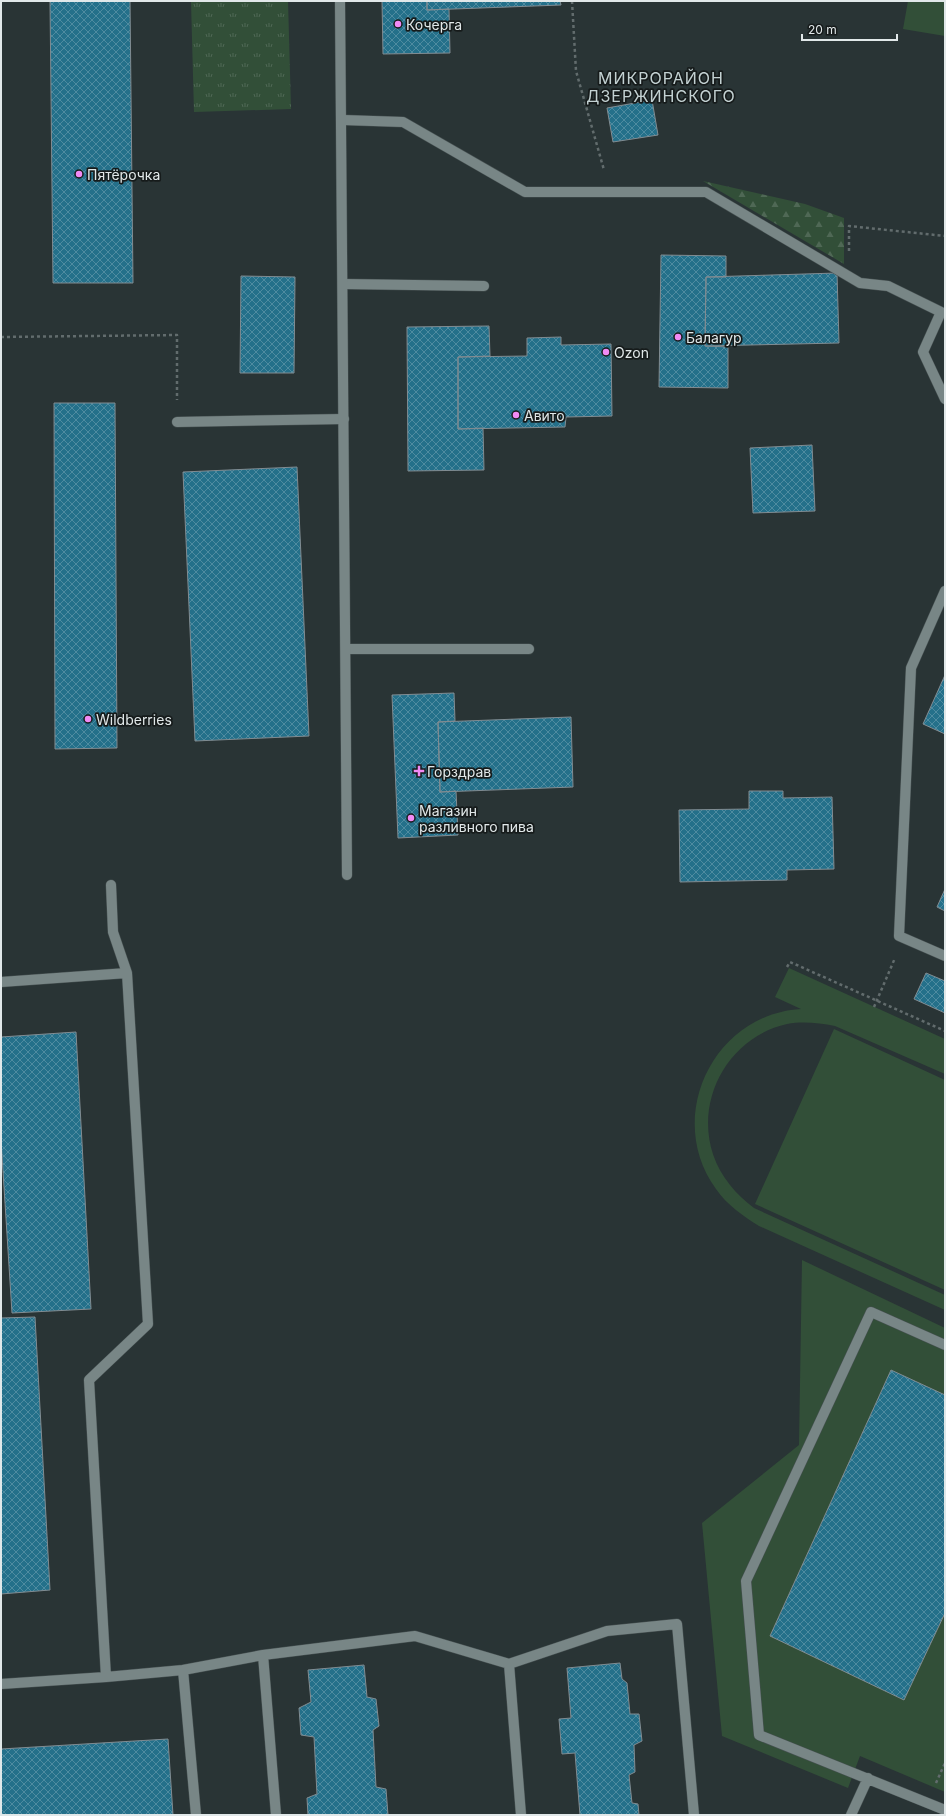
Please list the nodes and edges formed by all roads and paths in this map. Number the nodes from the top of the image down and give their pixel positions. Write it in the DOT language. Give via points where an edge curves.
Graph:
graph roads {
  1 [pos="340,1"];
  2 [pos="572,1"];
  3 [pos="343,120"];
  4 [pos="610,192"];
  5 [pos="945,236"];
  6 [pos="848,276"];
  7 [pos="343,284"];
  8 [pos="484,286"];
  9 [pos="1,337"];
  10 [pos="945,399"];
  11 [pos="344,419"];
  12 [pos="177,422"];
  13 [pos="945,592"];
  14 [pos="529,648"];
  15 [pos="346,649"];
  16 [pos="347,875"];
  17 [pos="111,885"];
  18 [pos="904,938"];
  19 [pos="945,956"];
  20 [pos="787,967"];
  21 [pos="127,973"];
  22 [pos="1,982"];
  23 [pos="877,1000"];
  24 [pos="874,1007"];
  25 [pos="945,1030"];
  26 [pos="945,1345"];
  27 [pos="263,1654"];
  28 [pos="509,1664"];
  29 [pos="183,1670"];
  30 [pos="106,1677"];
  31 [pos="1,1684"];
  32 [pos="945,1763"];
  33 [pos="868,1778"];
  34 [pos="934,1788"];
  35 [pos="945,1810"];
  36 [pos="196,1815"];
  37 [pos="276,1815"];
  38 [pos="521,1815"];
  39 [pos="694,1815"];
  40 [pos="851,1815"];
  1 -- 3 [label="street"];
  2 -- 4 [label="path" via="576,71"];
  3 -- 4 [label="street" via="403,122 525,192"];
  3 -- 7 [label="street"];
  4 -- 6 [label="street" via="706,192"];
  5 -- 6 [label="path" via="849,226"];
  6 -- 10 [label="street" via="860,283 888,286 941,312 923,352"];
  7 -- 8 [label="street"];
  7 -- 11 [label="street"];
  9 -- 12 [label="path" via="177,335"];
  11 -- 12 [label="street"];
  11 -- 15 [label="street"];
  13 -- 18 [label="street" via="911,668 898,936"];
  14 -- 15 [label="street"];
  15 -- 16 [label="street"];
  17 -- 21 [label="street" via="113,932"];
  18 -- 19 [label="street"];
  18 -- 23 [label="path"];
  20 -- 23 [label="path" via="790,962"];
  21 -- 22 [label="street"];
  21 -- 30 [label="street" via="148,1324 89,1380"];
  23 -- 24 [label="path"];
  23 -- 25 [label="path"];
  26 -- 33 [label="street" via="871,1312 746,1581 759,1735"];
  27 -- 28 [label="street" via="415,1636"];
  27 -- 29 [label="street"];
  27 -- 37 [label="street"];
  28 -- 38 [label="street"];
  28 -- 39 [label="street" via="607,1631 677,1624"];
  29 -- 30 [label="street"];
  29 -- 36 [label="street"];
  30 -- 31 [label="street"];
  32 -- 34 [label="path"];
  33 -- 35 [label="street"];
  33 -- 40 [label="street"];
}
